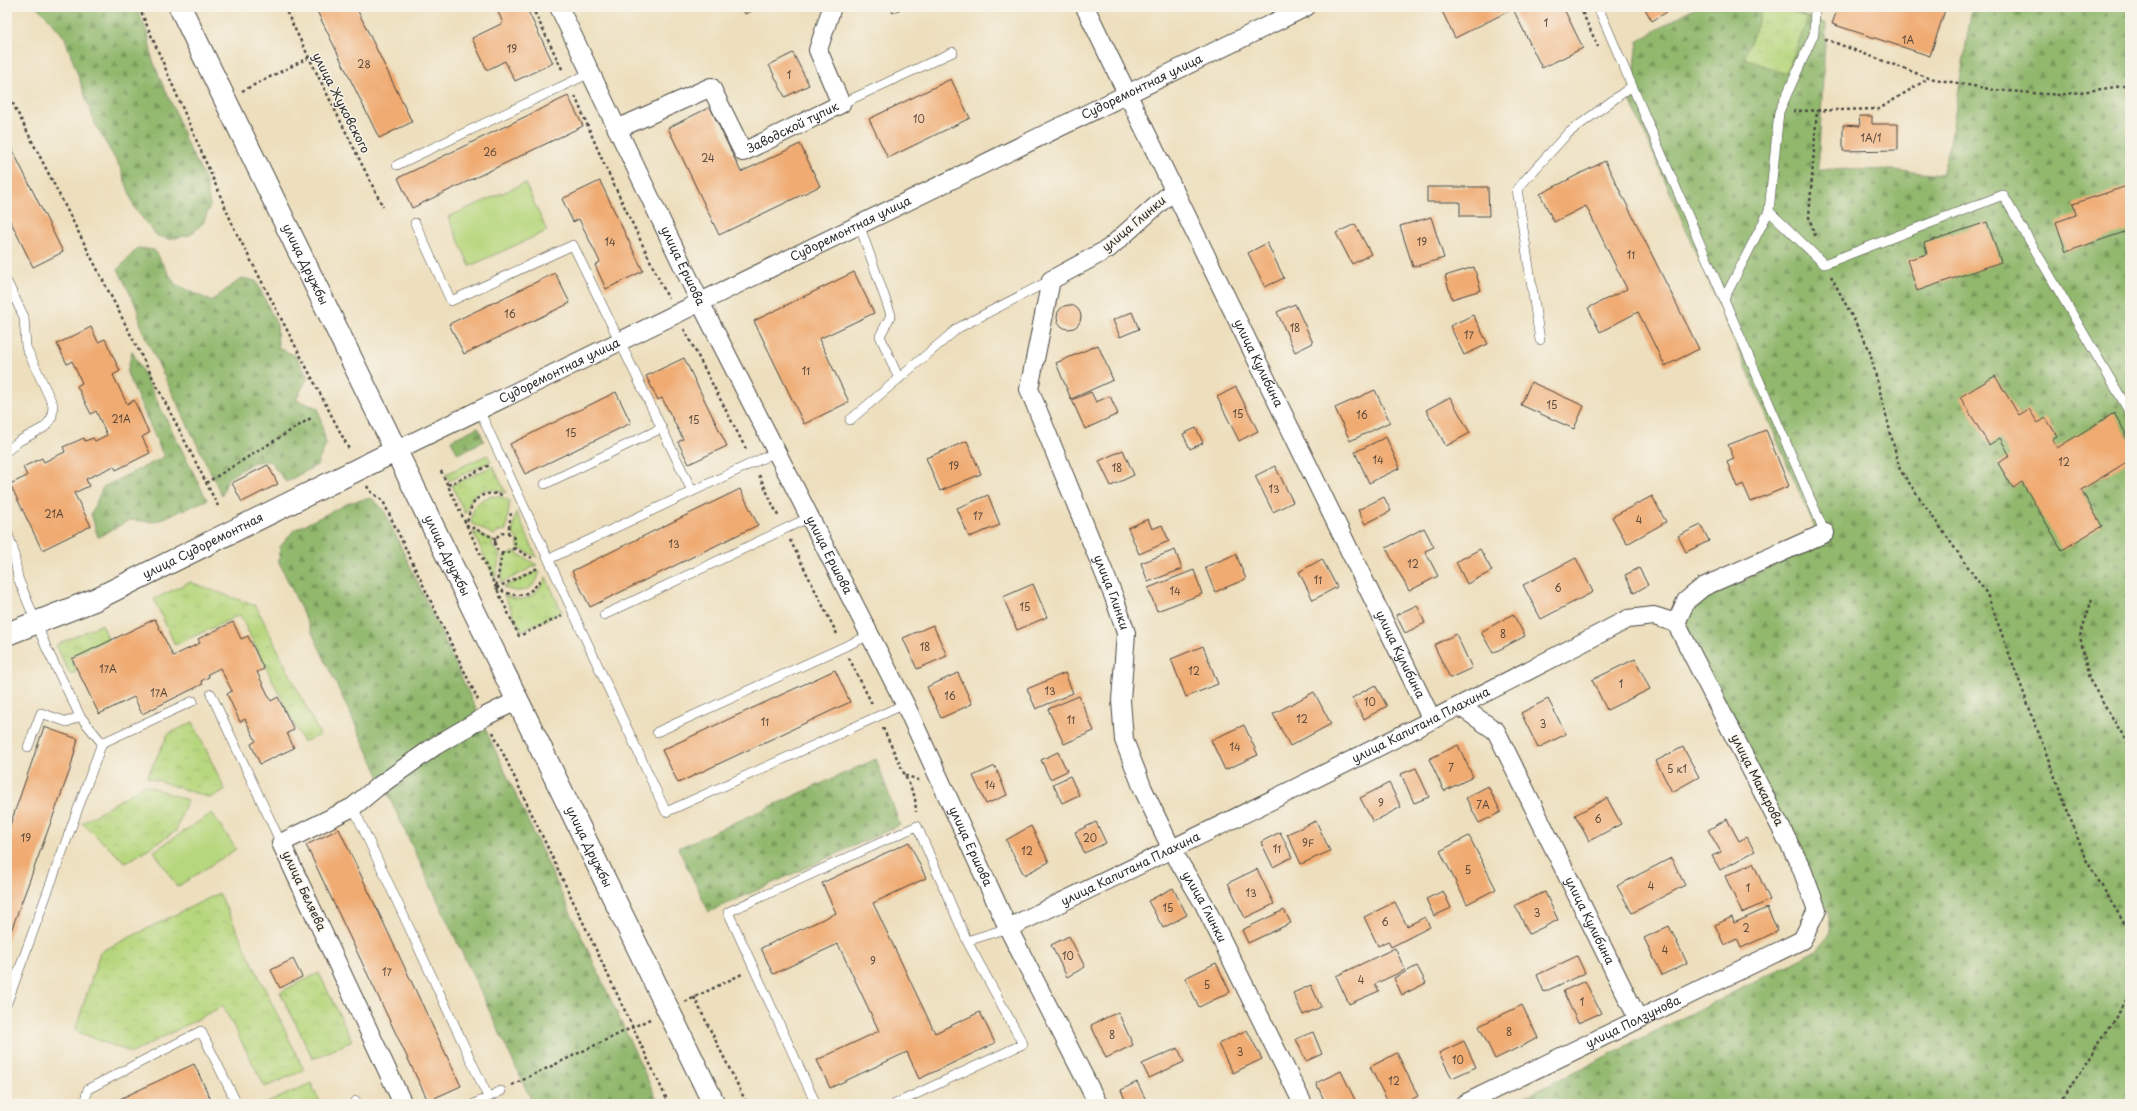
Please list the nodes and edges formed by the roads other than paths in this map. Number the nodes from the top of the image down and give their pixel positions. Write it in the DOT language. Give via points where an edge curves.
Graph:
graph roads {
  1 [pos="180,7"];
  2 [pos="558,7"];
  3 [pos="832,7"];
  4 [pos="1085,7"];
  5 [pos="1306,7"];
  6 [pos="1598,7"];
  7 [pos="1815,7"];
  8 [pos="953,52"];
  9 [pos="590,73"];
  10 [pos="1632,86"];
  11 [pos="1126,93"];
  12 [pos="841,104"];
  13 [pos="617,129"];
  14 [pos="396,165"];
  15 [pos="1174,190"];
  16 [pos="1769,211"];
  17 [pos="415,223"];
  18 [pos="859,224"];
  19 [pos="1051,280"];
  20 [pos="7,282"];
  21 [pos="1724,299"];
  22 [pos="700,302"];
  23 [pos="1540,340"];
  24 [pos="620,341"];
  25 [pos="899,379"];
  26 [pos="479,410"];
  27 [pos="2130,413"];
  28 [pos="850,420"];
  29 [pos="662,428"];
  30 [pos="7,451"];
  31 [pos="395,451"];
  32 [pos="776,452"];
  33 [pos="545,484"];
  34 [pos="692,491"];
  35 [pos="810,517"];
  36 [pos="7,532"];
  37 [pos="1825,532"];
  38 [pos="547,562"];
  39 [pos="604,615"];
  40 [pos="37,623"];
  41 [pos="1676,623"];
  42 [pos="7,634"];
  43 [pos="870,635"];
  44 [pos="211,694"];
  45 [pos="518,700"];
  46 [pos="193,701"];
  47 [pos="905,704"];
  48 [pos="1461,707"];
  49 [pos="80,716"];
  50 [pos="1432,720"];
  51 [pos="657,732"];
  52 [pos="102,743"];
  53 [pos="28,746"];
  54 [pos="353,807"];
  55 [pos="281,843"];
  56 [pos="1172,850"];
  57 [pos="1008,928"];
  58 [pos="1802,940"];
  59 [pos="967,941"];
  60 [pos="7,1003"];
  61 [pos="1638,1020"];
  62 [pos="501,1090"];
  63 [pos="488,1097"];
  64 [pos="84,1104"];
  65 [pos="237,1104"];
  66 [pos="403,1104"];
  67 [pos="474,1104"];
  68 [pos="714,1104"];
  69 [pos="816,1104"];
  70 [pos="895,1104"];
  71 [pos="1098,1104"];
  72 [pos="1303,1104"];
  73 [pos="1464,1104"];
  1 -- 31 [label="main road, улица Дружбы"];
  2 -- 9 [label="street, улица Ершова"];
  3 -- 12 [label="street, Заводской тупик" via="818,50"];
  4 -- 11 [label="street, улица Кулибина"];
  5 -- 11 [label="street, Судоремонтная улица"];
  6 -- 10 [label="lane"];
  7 -- 16 [label="lane" via="1814,34 1779,112"];
  8 -- 12 [label="lane"];
  9 -- 13 [label="street, улица Ершова"];
  9 -- 14 [label="lane"];
  10 -- 21 [label="lane"];
  10 -- 23 [label="lane" via="1566,134 1517,189"];
  11 -- 15 [label="street, улица Кулибина"];
  11 -- 18 [label="street, Судоремонтная улица"];
  12 -- 13 [label="street, Заводской тупик" via="743,152 711,87"];
  13 -- 22 [label="street, улица Ершова"];
  15 -- 19 [label="street, улица Глинки" via="1108,249"];
  15 -- 50 [label="street, улица Кулибина"];
  16 -- 21 [label="lane"];
  16 -- 27 [label="lane" via="1824,264 2003,195"];
  17 -- 24 [label="lane" via="451,301 573,245"];
  18 -- 22 [label="street, Судоремонтная улица"];
  18 -- 25 [label="lane" via="891,315 880,336"];
  19 -- 25 [label="lane" via="958,328"];
  19 -- 56 [label="street, улица Глинки" via="1029,389 1114,597 1126,633 1121,700 1124,740 1143,789"];
  20 -- 30 [label="lane" via="24,317 26,347 53,405 52,417 45,427 18,441"];
  21 -- 37 [label="lane"];
  22 -- 24 [label="street, Судоремонтная улица"];
  22 -- 32 [label="street, улица Ершова"];
  24 -- 26 [label="street, Судоремонтная улица"];
  24 -- 29 [label="lane"];
  25 -- 28 [label="lane"];
  26 -- 31 [label="street, Судоремонтная улица"];
  26 -- 38 [label="lane"];
  29 -- 33 [label="lane"];
  29 -- 34 [label="lane"];
  31 -- 40 [label="main road, улица Судоремонтная" via="94,600"];
  31 -- 45 [label="main road, улица Дружбы"];
  32 -- 34 [label="lane"];
  32 -- 35 [label="street, улица Ершова"];
  34 -- 38 [label="lane"];
  35 -- 39 [label="lane"];
  35 -- 43 [label="street, улица Ершова"];
  36 -- 40 [label="lane" via="13,548 18,578"];
  37 -- 41 [label="street" via="1704,587 1686,601"];
  38 -- 47 [label="lane" via="666,812"];
  40 -- 42 [label="main road, улица Судоремонтная"];
  40 -- 49 [label="lane"];
  41 -- 48 [label="street, улица Капитана Плахина" via="1654,616 1628,619"];
  41 -- 58 [label="street, улица Макарова" via="1801,867 1817,910"];
  43 -- 47 [label="street, улица Ершова"];
  43 -- 51 [label="lane"];
  44 -- 55 [label="lane"];
  45 -- 54 [label="street, улица Беляева" via="435,746"];
  45 -- 68 [label="main road, улица Дружбы"];
  46 -- 52 [label="lane"];
  47 -- 57 [label="street, улица Ершова"];
  48 -- 50 [label="street, улица Капитана Плахина"];
  48 -- 61 [label="street, улица Кулибина" via="1496,731"];
  49 -- 52 [label="lane"];
  49 -- 53 [label="lane" via="67,722 41,713"];
  50 -- 56 [label="street, улица Капитана Плахина"];
  52 -- 60 [label="lane"];
  54 -- 55 [label="street, улица Беляева"];
  54 -- 63 [label="lane"];
  55 -- 66 [label="street, улица Беляева"];
  56 -- 57 [label="street, улица Капитана Плахина"];
  56 -- 72 [label="street, улица Глинки" via="1208,911"];
  57 -- 59 [label="lane"];
  57 -- 71 [label="street, улица Ершова"];
  58 -- 61 [label="street, улица Ползунова"];
  59 -- 69 [label="lane" via="917,826 728,912"];
  59 -- 70 [label="lane" via="1023,1044"];
  61 -- 73 [label="street, улица Ползунова"];
  62 -- 63 [label="lane"];
  63 -- 67 [label="lane"];
  64 -- 65 [label="lane" via="88,1090 201,1031"];
}
